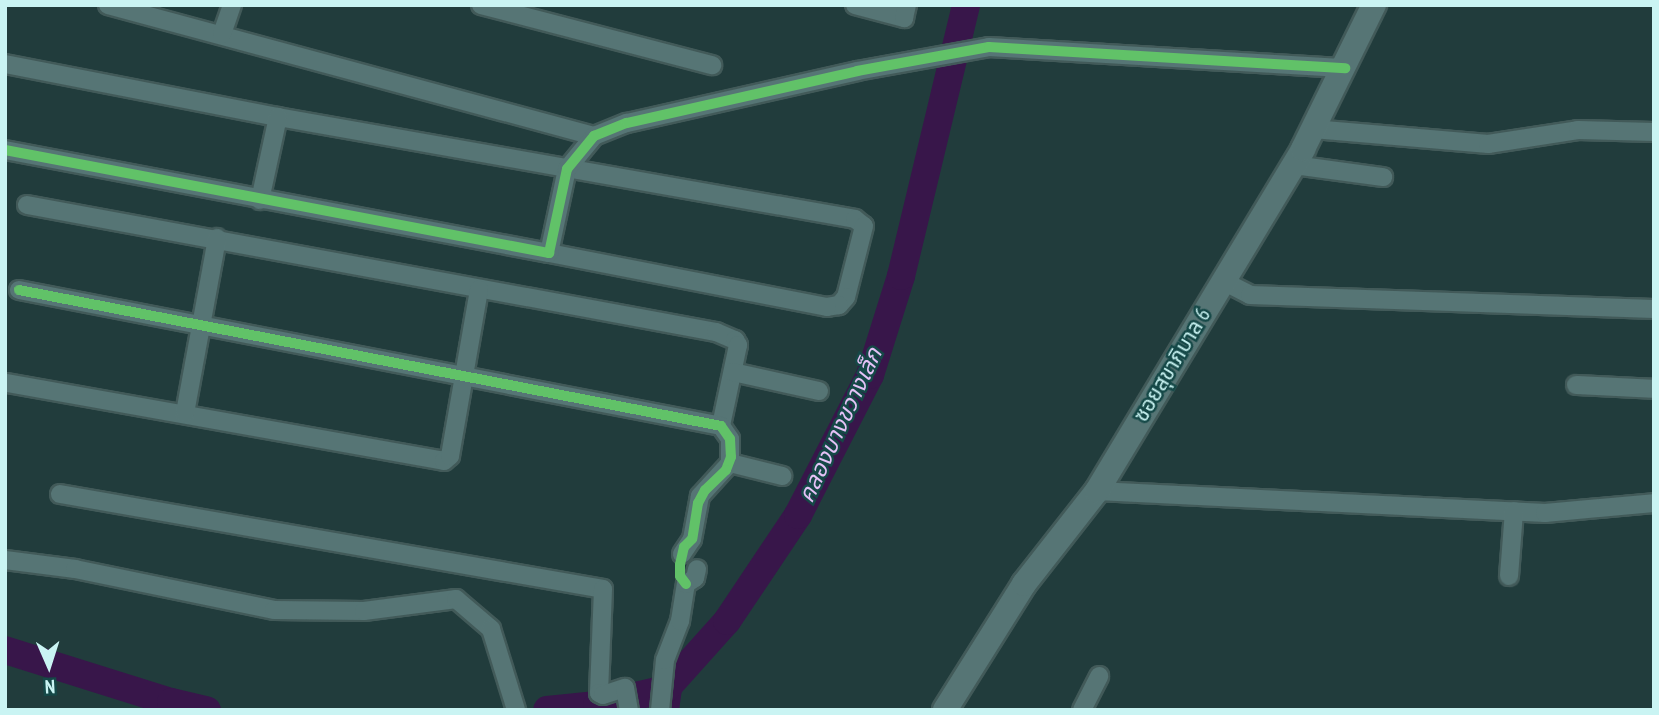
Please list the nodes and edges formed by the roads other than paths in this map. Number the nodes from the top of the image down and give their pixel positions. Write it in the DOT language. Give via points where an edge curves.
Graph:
graph roads {
  1 [pos="108,5"];
  2 [pos="232,5"];
  3 [pos="481,5"];
  4 [pos="855,5"];
  5 [pos="907,5"];
  6 [pos="1374,5"];
  7 [pos="222,34"];
  8 [pos="5,64"];
  9 [pos="712,65"];
  10 [pos="1345,68"];
  11 [pos="278,117"];
  12 [pos="1313,129"];
  13 [pos="1654,132"];
  14 [pos="594,136"];
  15 [pos="5,150"];
  16 [pos="1294,165"];
  17 [pos="567,169"];
  18 [pos="1383,177"];
  19 [pos="261,200"];
  20 [pos="27,205"];
  21 [pos="217,238"];
  22 [pos="549,253"];
  23 [pos="1223,281"];
  24 [pos="479,289"];
  25 [pos="19,290"];
  26 [pos="1654,309"];
  27 [pos="201,327"];
  28 [pos="733,372"];
  29 [pos="462,376"];
  30 [pos="7,383"];
  31 [pos="1576,385"];
  32 [pos="1654,390"];
  33 [pos="819,391"];
  34 [pos="185,413"];
  35 [pos="721,426"];
  36 [pos="730,463"];
  37 [pos="782,476"];
  38 [pos="1097,491"];
  39 [pos="60,494"];
  40 [pos="1654,503"];
  41 [pos="1514,512"];
  42 [pos="5,560"];
  43 [pos="1509,576"];
  44 [pos="1099,676"];
  45 [pos="516,710"];
  46 [pos="629,710"];
  47 [pos="660,710"];
  48 [pos="945,710"];
  49 [pos="1082,710"];
  1 -- 7 [label="street"];
  2 -- 7 [label="street"];
  3 -- 9 [label="street"];
  4 -- 5 [label="street" via="904,18"];
  6 -- 10 [label="street, ซอยสุขาภิบาล 6"];
  7 -- 14 [label="street"];
  8 -- 11 [label="street"];
  10 -- 12 [label="street, ซอยสุขาภิบาล 6"];
  10 -- 14 [label="street" via="989,47 918,58 627,123"];
  11 -- 17 [label="street"];
  11 -- 19 [label="street"];
  12 -- 13 [label="street" via="1488,144 1578,130"];
  12 -- 16 [label="street, ซอยสุขาภิบาล 6"];
  14 -- 17 [label="street"];
  15 -- 19 [label="street"];
  16 -- 18 [label="street"];
  16 -- 23 [label="street, ซอยสุขาภิบาล 6"];
  17 -- 22 [label="street"];
  17 -- 22 [label="street" via="855,219 864,226 863,238 846,297 839,305 827,307"];
  19 -- 22 [label="street"];
  20 -- 21 [label="street"];
  21 -- 24 [label="street"];
  21 -- 27 [label="street"];
  23 -- 26 [label="street" via="1250,295"];
  23 -- 38 [label="street, ซอยสุขาภิบาล 6"];
  24 -- 28 [label="street" via="716,332 738,345"];
  24 -- 29 [label="street"];
  25 -- 27 [label="street"];
  27 -- 29 [label="street"];
  27 -- 34 [label="street"];
  28 -- 33 [label="street"];
  28 -- 35 [label="street"];
  29 -- 34 [label="street" via="450,456 440,462"];
  29 -- 35 [label="street"];
  30 -- 34 [label="street"];
  31 -- 32 [label="street"];
  35 -- 36 [label="street" via="730,439"];
  36 -- 37 [label="street"];
  36 -- 47 [label="street" via="701,496 689,561 680,576 686,584 680,621 665,660"];
  38 -- 41 [label="street"];
  38 -- 48 [label="street, ซอยสุขาภิบาล 6" via="1024,584"];
  39 -- 46 [label="street" via="603,589 599,693 623,688"];
  40 -- 41 [label="street"];
  41 -- 43 [label="street"];
  42 -- 45 [label="street" via="75,569 274,610 364,611 456,599 491,629"];
  44 -- 49 [label="street"];
}
